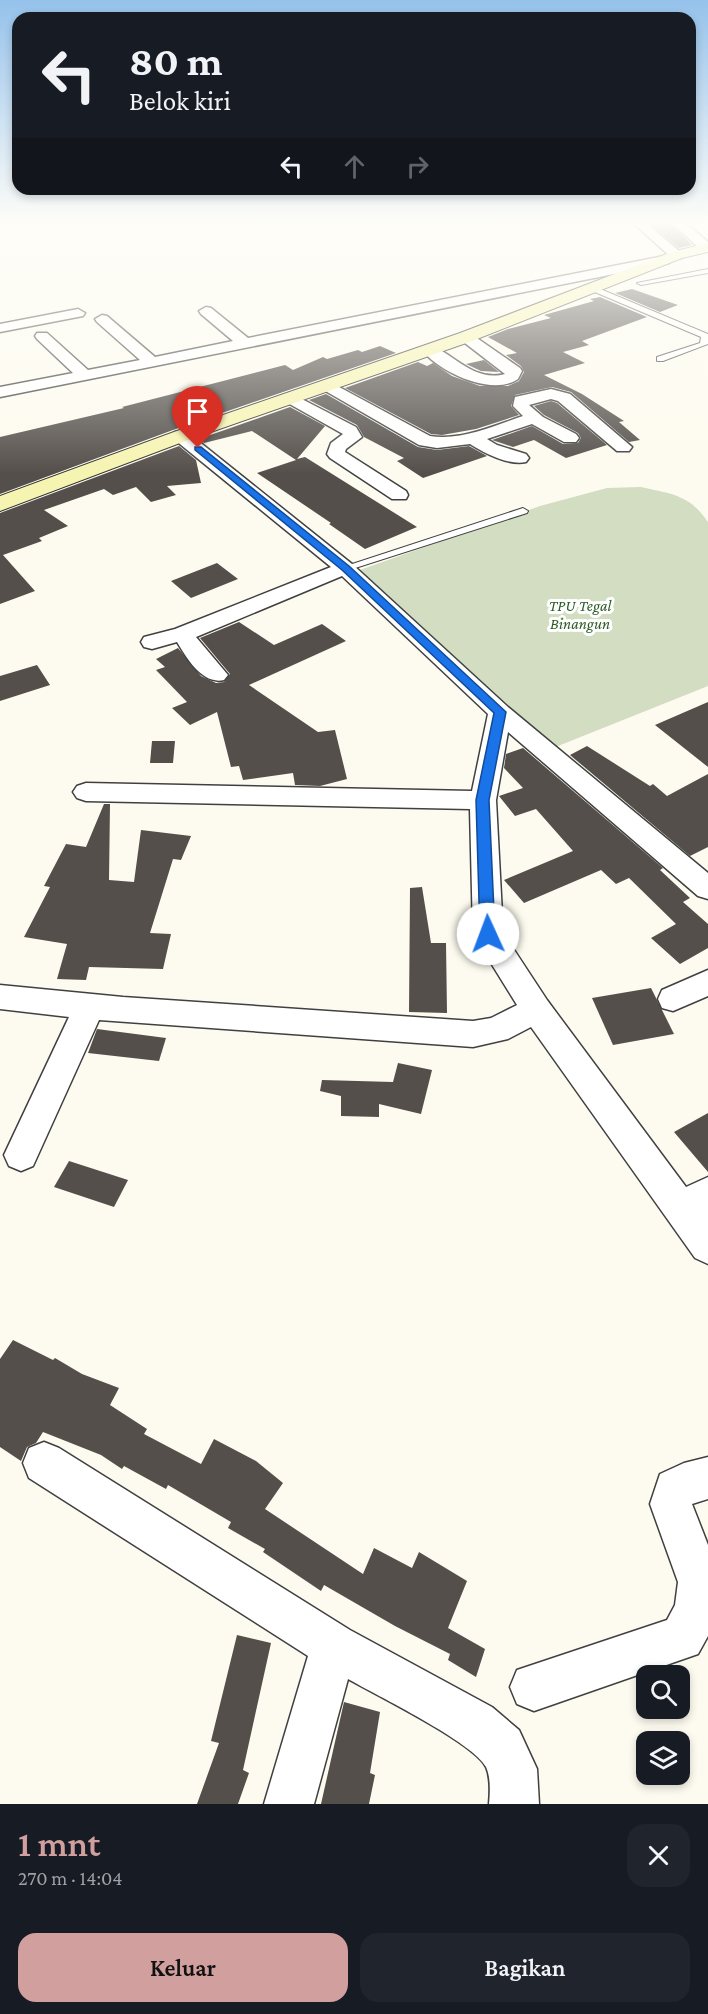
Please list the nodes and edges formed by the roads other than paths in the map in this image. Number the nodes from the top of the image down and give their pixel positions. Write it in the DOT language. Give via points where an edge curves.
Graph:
graph roads {
  1 [pos="431,306"];
  2 [pos="546,306"];
  3 [pos="635,306"];
  4 [pos="206,311"];
  5 [pos="78,313"];
  6 [pos="102,319"];
  7 [pos="3,323"];
  8 [pos="42,336"];
  9 [pos="466,337"];
  10 [pos="246,344"];
  11 [pos="430,350"];
  12 [pos="660,359"];
  13 [pos="152,362"];
  14 [pos="85,375"];
  15 [pos="328,386"];
  16 [pos="0,392"];
  17 [pos="292,399"];
  18 [pos="537,420"];
  19 [pos="182,436"];
  20 [pos="471,437"];
  21 [pos="570,438"];
  22 [pos="623,447"];
  23 [pos="520,458"];
  24 [pos="399,495"];
  25 [pos="0,504"];
  26 [pos="523,511"];
  27 [pos="345,568"];
  28 [pos="183,634"];
  29 [pos="152,642"];
  30 [pos="216,675"];
  31 [pos="500,712"];
  32 [pos="86,792"];
  33 [pos="483,800"];
  34 [pos="702,878"];
  35 [pos="708,982"];
  36 [pos="0,997"];
  37 [pos="673,999"];
  38 [pos="90,1006"];
  39 [pos="536,1009"];
  40 [pos="21,1155"];
  41 [pos="695,1202"];
  42 [pos="708,1246"];
  43 [pos="44,1463"];
  44 [pos="708,1478"];
  45 [pos="334,1646"];
  46 [pos="534,1687"];
  47 [pos="289,1804"];
  48 [pos="514,1804"];
  1 -- 10 [label="street"];
  2 -- 9 [label="street"];
  3 -- 12 [label="lane" via="705,336 704,344"];
  4 -- 10 [label="street"];
  5 -- 7 [label="street"];
  6 -- 13 [label="street"];
  8 -- 14 [label="street"];
  9 -- 11 [label="street"];
  9 -- 11 [label="street" via="514,371 513,376 489,381 478,378"];
  10 -- 13 [label="street"];
  11 -- 15 [label="street"];
  13 -- 14 [label="street"];
  14 -- 16 [label="street"];
  15 -- 17 [label="street"];
  15 -- 20 [label="street" via="425,441 443,444"];
  17 -- 19 [label="street"];
  17 -- 24 [label="street" via="350,431 353,437 337,447 336,454"];
  18 -- 20 [label="street"];
  18 -- 21 [label="street"];
  18 -- 22 [label="street" via="519,403 530,397 556,395"];
  19 -- 25 [label="street"];
  19 -- 27 [label="street"];
  20 -- 23 [label="street" via="491,449"];
  26 -- 27 [label="lane"];
  27 -- 28 [label="street"];
  27 -- 31 [label="street"];
  28 -- 29 [label="street"];
  28 -- 30 [label="street"];
  31 -- 33 [label="street"];
  31 -- 34 [label="street"];
  32 -- 33 [label="street"];
  33 -- 39 [label="street" via="488,934"];
  35 -- 37 [label="street"];
  36 -- 38 [label="street"];
  38 -- 39 [label="street" via="473,1034 497,1030"];
  38 -- 40 [label="street"];
  39 -- 41 [label="street"];
  41 -- 42 [label="street"];
  43 -- 45 [label="street"];
  44 -- 46 [label="street" via="675,1489 671,1504 700,1582 698,1610 682,1638"];
  45 -- 47 [label="street"];
  45 -- 48 [label="street" via="476,1724 502,1747 512,1769"];
}
